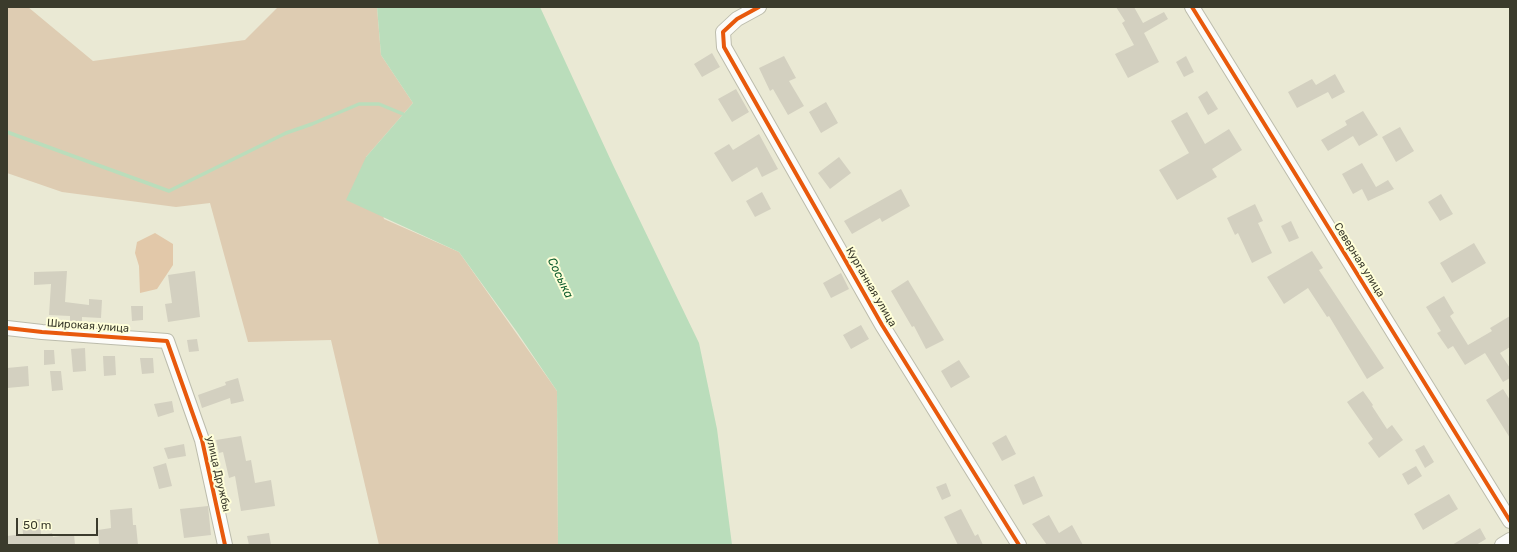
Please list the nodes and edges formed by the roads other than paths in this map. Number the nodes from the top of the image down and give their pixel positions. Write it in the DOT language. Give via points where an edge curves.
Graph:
graph roads {
  1 [pos="759,7"];
  2 [pos="1192,7"];
  3 [pos="7,328"];
  4 [pos="167,341"];
  5 [pos="1510,522"];
  6 [pos="1510,540"];
  7 [pos="225,545"];
  8 [pos="1018,545"];
  9 [pos="1502,545"];
  1 -- 8 [label="street, Курганная улица" via="737,19 723,32 724,47 882,325"];
  2 -- 5 [label="street, Северная улица"];
  3 -- 4 [label="street, Широкая улица"];
  4 -- 7 [label="street, улица Дружбы" via="202,440"];
  6 -- 9 [label="street"];
}
